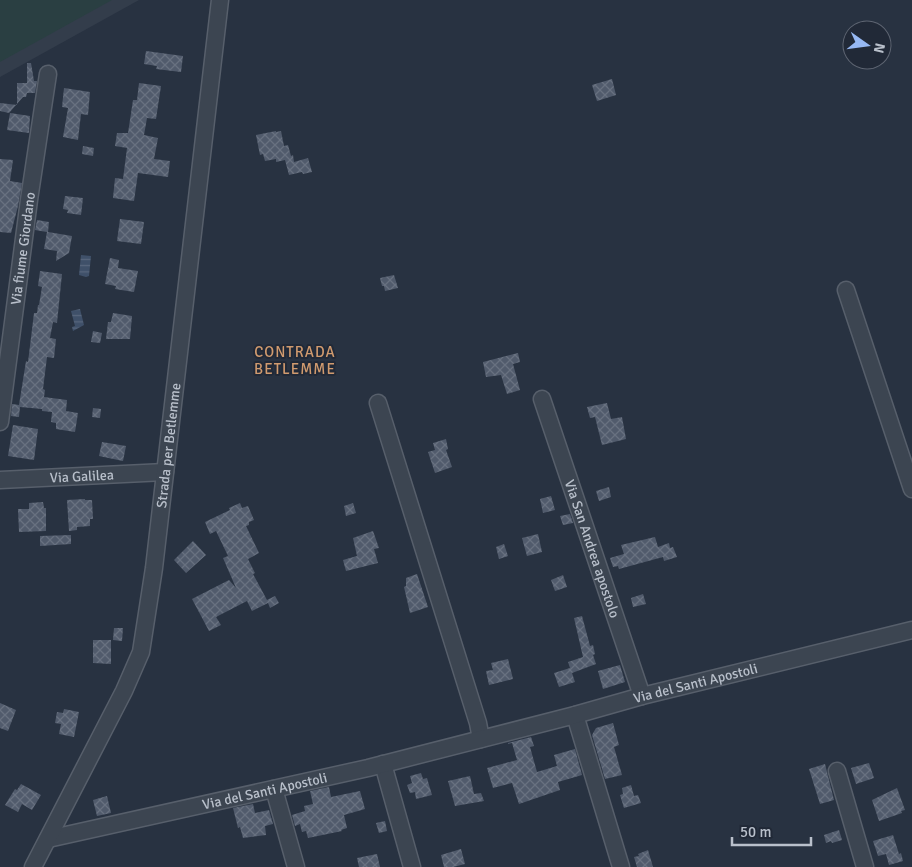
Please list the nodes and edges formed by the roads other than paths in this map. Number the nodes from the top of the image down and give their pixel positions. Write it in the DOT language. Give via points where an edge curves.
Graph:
graph roads {
  1 [pos="220,0"];
  2 [pos="48,74"];
  3 [pos="846,290"];
  4 [pos="542,399"];
  5 [pos="378,403"];
  6 [pos="0,422"];
  7 [pos="165,472"];
  8 [pos="0,480"];
  9 [pos="912,488"];
  10 [pos="912,630"];
  11 [pos="642,696"];
  12 [pos="575,715"];
  13 [pos="481,739"];
  14 [pos="383,764"];
  15 [pos="837,771"];
  16 [pos="274,789"];
  17 [pos="48,839"];
  18 [pos="33,867"];
  19 [pos="296,867"];
  20 [pos="412,867"];
  21 [pos="621,867"];
  22 [pos="865,867"];
  1 -- 7 [label="street, Strada per Betlemme"];
  2 -- 6 [label="street, Via fiume Giordano"];
  3 -- 9 [label="street"];
  4 -- 11 [label="street, Via San Andrea apostolo"];
  5 -- 13 [label="street"];
  7 -- 8 [label="street, Via Galilea"];
  7 -- 17 [label="street, Strada per Betlemme" via="141,652"];
  10 -- 11 [label="street, Via del Santi Apostoli"];
  11 -- 12 [label="street, Via del Santi Apostoli"];
  12 -- 13 [label="street, Via del Santi Apostoli"];
  12 -- 21 [label="street"];
  13 -- 14 [label="street, Via del Santi Apostoli"];
  14 -- 16 [label="street, Via del Santi Apostoli"];
  14 -- 20 [label="street"];
  15 -- 22 [label="street"];
  16 -- 17 [label="street, Via del Santi Apostoli"];
  16 -- 19 [label="street"];
  17 -- 18 [label="street, Strada per Betlemme"];
}
